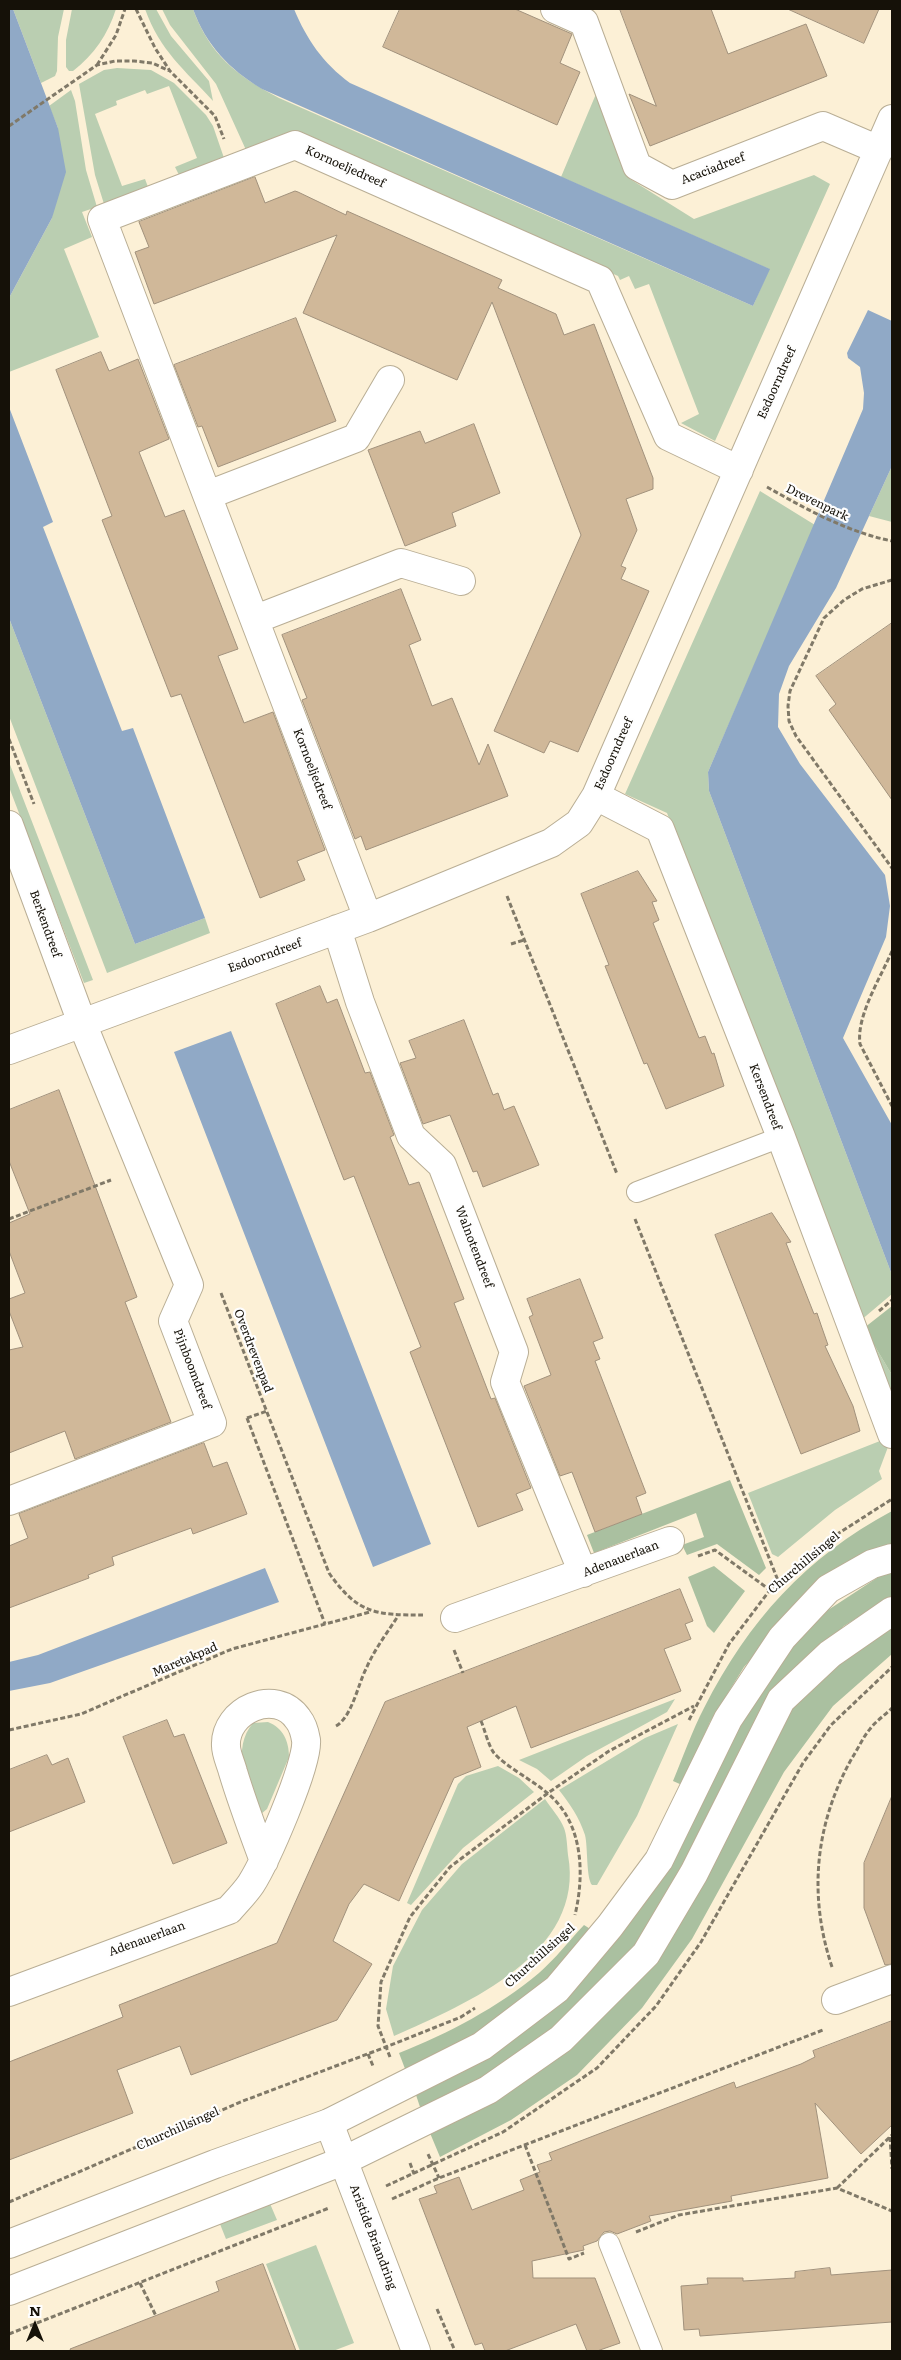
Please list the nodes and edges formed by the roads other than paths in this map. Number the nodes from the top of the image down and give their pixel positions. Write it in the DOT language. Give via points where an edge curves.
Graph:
graph roads {
  1 [pos="555,9"];
  2 [pos="892,119"];
  3 [pos="879,150"];
  4 [pos="390,380"];
  5 [pos="739,470"];
  6 [pos="208,495"];
  7 [pos="461,581"];
  8 [pos="256,619"];
  9 [pos="596,796"];
  10 [pos="9,825"];
  11 [pos="368,918"];
  12 [pos="336,929"];
  13 [pos="82,1023"];
  14 [pos="9,1050"];
  15 [pos="781,1137"];
  16 [pos="637,1192"];
  17 [pos="892,1434"];
  18 [pos="9,1501"];
  19 [pos="670,1541"];
  20 [pos="892,1558"];
  21 [pos="583,1573"];
  22 [pos="892,1611"];
  23 [pos="442,1617"];
  24 [pos="264,1861"];
  25 [pos="892,1980"];
  26 [pos="9,1992"];
  27 [pos="839,1999"];
  28 [pos="329,2123"];
  29 [pos="343,2161"];
  30 [pos="609,2243"];
  31 [pos="9,2244"];
  32 [pos="9,2291"];
  33 [pos="416,2351"];
  34 [pos="652,2351"];
  1 -- 3 [label="street, Acaciadreef" via="584,22 637,166 672,185 823,126"];
  2 -- 3 [label="street, Esdoorndreef"];
  3 -- 5 [label="street, Esdoorndreef"];
  4 -- 6 [label="street" via="356,438"];
  5 -- 6 [label="street, Kornoeljedreef" via="668,436 600,280 295,145 102,219"];
  5 -- 9 [label="street, Esdoorndreef"];
  6 -- 8 [label="street, Kornoeljedreef"];
  7 -- 8 [label="street" via="402,563"];
  8 -- 11 [label="street, Kornoeljedreef"];
  9 -- 11 [label="street, Esdoorndreef" via="579,823 551,843"];
  9 -- 15 [label="street, Kersendreef" via="660,829"];
  10 -- 13 [label="street, Berkendreef"];
  11 -- 12 [label="street, Esdoorndreef"];
  12 -- 13 [label="street, Esdoorndreef"];
  12 -- 21 [label="street, Walnotendreef" via="411,1136 442,1165 480,1262 514,1352 504,1382"];
  13 -- 14 [label="street, Esdoorndreef"];
  13 -- 18 [label="street, Pijnboomdreef" via="188,1285 174,1321 212,1423"];
  15 -- 16 [label="lane"];
  15 -- 17 [label="street, Kersendreef"];
  19 -- 21 [label="street, Adenauerlaan"];
  20 -- 28 [label="street" via="872,1564 828,1589 782,1638 728,1719 659,1860 557,1989 482,2046"];
  21 -- 23 [label="street, Adenauerlaan"];
  22 -- 29 [label="street" via="830,1654 781,1700 694,1873 646,1954 561,2039 488,2090"];
  24 -- 24 [label="street, Adenauerlaan" via="302,1766 306,1741 298,1719 291,1711 270,1704 256,1705 234,1718 226,1746"];
  24 -- 26 [label="street, Adenauerlaan" via="250,1886 229,1910"];
  25 -- 27 [label="street"];
  28 -- 29 [label="street, Aristide Briandring"];
  28 -- 31 [label="street"];
  29 -- 32 [label="street"];
  29 -- 33 [label="street, Aristide Briandring"];
  30 -- 34 [label="lane"];
}
